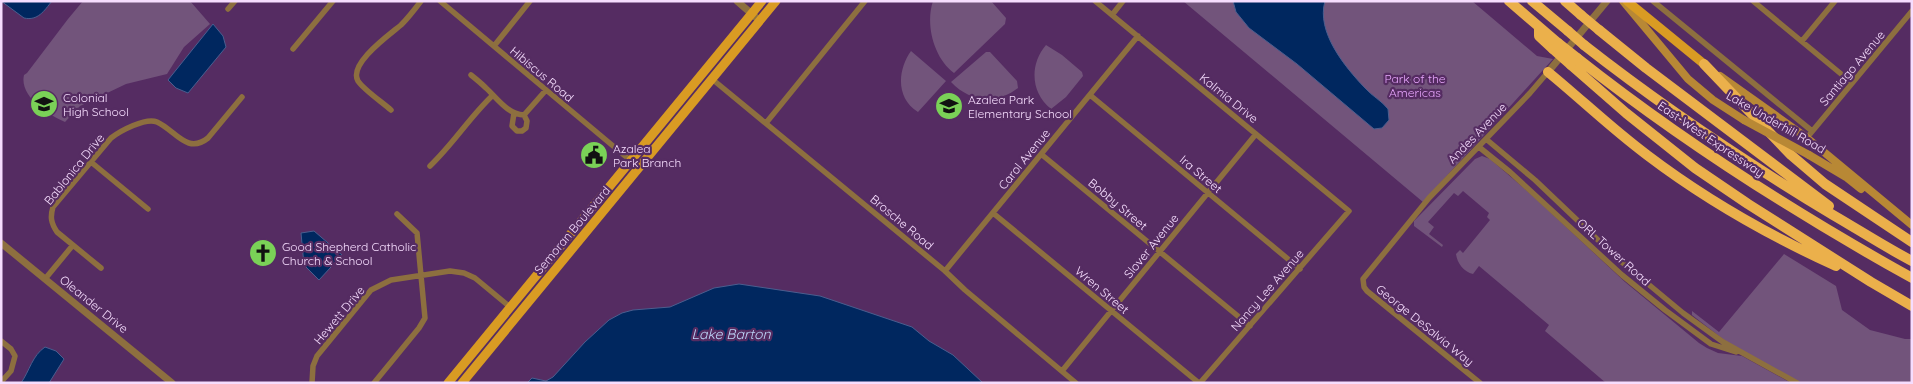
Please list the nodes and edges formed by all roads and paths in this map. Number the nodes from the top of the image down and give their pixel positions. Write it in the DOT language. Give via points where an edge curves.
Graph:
graph roads {
  1 [pos="235,1"];
  2 [pos="333,1"];
  3 [pos="421,1"];
  4 [pos="440,1"];
  5 [pos="530,1"];
  6 [pos="737,1"];
  7 [pos="762,1"];
  8 [pos="776,1"];
  9 [pos="865,1"];
  10 [pos="1095,1"];
  11 [pos="1124,1"];
  12 [pos="1509,1"];
  13 [pos="1532,1"];
  14 [pos="1565,1"];
  15 [pos="1607,1"];
  16 [pos="1623,1"];
  17 [pos="1627,1"];
  18 [pos="1653,1"];
  19 [pos="1753,1"];
  20 [pos="1835,1"];
  21 [pos="447,4"];
  22 [pos="228,9"];
  23 [pos="1912,11"];
  24 [pos="752,14"];
  25 [pos="1112,15"];
  26 [pos="760,21"];
  27 [pos="1138,36"];
  28 [pos="1802,41"];
  29 [pos="494,46"];
  30 [pos="293,49"];
  31 [pos="1574,61"];
  32 [pos="1704,64"];
  33 [pos="1548,72"];
  34 [pos="471,75"];
  35 [pos="712,79"];
  36 [pos="1852,83"];
  37 [pos="546,90"];
  38 [pos="1090,95"];
  39 [pos="492,96"];
  40 [pos="242,97"];
  41 [pos="391,110"];
  42 [pos="514,113"];
  43 [pos="524,115"];
  44 [pos="766,123"];
  45 [pos="1256,134"];
  46 [pos="1809,134"];
  47 [pos="1486,139"];
  48 [pos="648,140"];
  49 [pos="1479,147"];
  50 [pos="1041,154"];
  51 [pos="631,161"];
  52 [pos="91,162"];
  53 [pos="642,165"];
  54 [pos="430,166"];
  55 [pos="623,187"];
  56 [pos="1208,192"];
  57 [pos="148,210"];
  58 [pos="1349,210"];
  59 [pos="993,213"];
  60 [pos="397,214"];
  61 [pos="1850,225"];
  62 [pos="1912,225"];
  63 [pos="1598,240"];
  64 [pos="1912,242"];
  65 [pos="1,243"];
  66 [pos="73,245"];
  67 [pos="1592,248"];
  68 [pos="1160,252"];
  69 [pos="1912,261"];
  70 [pos="100,268"];
  71 [pos="1300,269"];
  72 [pos="945,271"];
  73 [pos="422,276"];
  74 [pos="45,278"];
  75 [pos="1912,278"];
  76 [pos="1363,279"];
  77 [pos="1871,282"];
  78 [pos="521,294"];
  79 [pos="1912,306"];
  80 [pos="510,307"];
  81 [pos="1111,311"];
  82 [pos="1683,313"];
  83 [pos="519,314"];
  84 [pos="1678,320"];
  85 [pos="509,326"];
  86 [pos="1250,326"];
  87 [pos="1,341"];
  88 [pos="1745,354"];
  89 [pos="1062,371"];
  90 [pos="166,381"];
  91 [pos="1,382"];
  92 [pos="312,383"];
  93 [pos="374,383"];
  94 [pos="448,383"];
  95 [pos="462,383"];
  96 [pos="1076,383"];
  97 [pos="1199,383"];
  98 [pos="1480,383"];
  99 [pos="1796,383"];
  1 -- 22 [label="street"];
  2 -- 30 [label="street"];
  3 -- 41 [label="street" via="402,24 374,47 356,74 359,82"];
  4 -- 21 [label="street, Hibiscus Road"];
  5 -- 29 [label="street"];
  6 -- 24 [label="street"];
  7 -- 24 [label="main road, Semoran Boulevard"];
  8 -- 26 [label="main road, Semoran Boulevard"];
  9 -- 44 [label="street"];
  10 -- 25 [label="street, Kalmia Drive"];
  11 -- 25 [label="street"];
  12 -- 31 [label="highway, bridge" via="1539,28 1539,36"];
  13 -- 61 [label="highway, East-West Expressway, bridge" via="1628,79 1726,147"];
  14 -- 61 [label="highway, bridge" via="1646,68 1828,204"];
  15 -- 33 [label="street, Andes Avenue"];
  16 -- 62 [label="main road, Lake Underhill Road, bridge" via="1688,80 1713,100 1846,177"];
  17 -- 32 [label="main road, Lake Underhill Road"];
  18 -- 46 [label="street, Lake Underhill Road"];
  19 -- 28 [label="street"];
  20 -- 28 [label="street"];
  21 -- 29 [label="street, Hibiscus Road"];
  23 -- 36 [label="street, Santiago Avenue"];
  24 -- 26 [label="street"];
  24 -- 48 [label="main road, Semoran Boulevard"];
  25 -- 27 [label="street, Kalmia Drive"];
  26 -- 35 [label="main road, Semoran Boulevard"];
  27 -- 38 [label="street, Carol Avenue"];
  27 -- 45 [label="street, Kalmia Drive"];
  28 -- 36 [label="street"];
  29 -- 37 [label="street, Hibiscus Road"];
  31 -- 75 [label="highway, East-West Expressway" via="1766,191"];
  31 -- 77 [label="highway" via="1626,113 1695,168"];
  32 -- 46 [label="main road, Lake Underhill Road"];
  32 -- 64 [label="highway" via="1791,155 1825,184"];
  33 -- 47 [label="street, Andes Avenue"];
  33 -- 77 [label="highway" via="1623,136 1673,173 1788,244"];
  34 -- 39 [label="street"];
  35 -- 44 [label="street, Brosche Road"];
  35 -- 53 [label="main road, Semoran Boulevard"];
  36 -- 46 [label="street, Santiago Avenue"];
  37 -- 43 [label="street"];
  37 -- 51 [label="street, Hibiscus Road"];
  38 -- 50 [label="street, Carol Avenue"];
  38 -- 56 [label="street, Ira Street"];
  39 -- 42 [label="street"];
  39 -- 54 [label="street"];
  40 -- 52 [label="street, Bablonica Drive" via="201,144 184,141 157,122 149,121 119,131"];
  42 -- 43 [label="street"];
  42 -- 43 [label="street" via="512,126 517,131 526,128"];
  44 -- 72 [label="street, Brosche Road"];
  45 -- 56 [label="street, Slover Avenue"];
  45 -- 58 [label="street, Kalmia Drive"];
  46 -- 62 [label="main road, Lake Underhill Road"];
  47 -- 49 [label="street, Andes Avenue"];
  47 -- 63 [label="street, ORL Tower Road"];
  48 -- 51 [label="main road, Semoran Boulevard"];
  48 -- 53 [label="main road" via="640,160"];
  49 -- 67 [label="street, ORL Tower Road"];
  49 -- 76 [label="street, Andes Avenue" via="1429,198"];
  50 -- 59 [label="street, Carol Avenue"];
  50 -- 68 [label="street, Bobby Street"];
  51 -- 55 [label="main road" via="631,173"];
  51 -- 78 [label="main road, Semoran Boulevard"];
  52 -- 57 [label="street"];
  52 -- 66 [label="street, Bablonica Drive" via="53,207 50,215 57,232"];
  53 -- 55 [label="main road, Semoran Boulevard"];
  55 -- 83 [label="main road, Semoran Boulevard"];
  56 -- 68 [label="street, Slover Avenue"];
  56 -- 71 [label="street, Ira Street"];
  58 -- 71 [label="street, Nancy Lee Avenue"];
  59 -- 72 [label="street, Carol Avenue"];
  59 -- 81 [label="street, Wren Street"];
  60 -- 73 [label="street" via="417,233"];
  61 -- 69 [label="highway, East-West Expressway"];
  63 -- 67 [label="street"];
  63 -- 82 [label="street, ORL Tower Road"];
  65 -- 74 [label="street, Oleander Drive"];
  66 -- 70 [label="street"];
  66 -- 74 [label="street"];
  67 -- 84 [label="street, ORL Tower Road"];
  68 -- 81 [label="street, Slover Avenue"];
  68 -- 86 [label="street, Bobby Street"];
  71 -- 86 [label="street, Nancy Lee Avenue"];
  72 -- 89 [label="street, Brosche Road"];
  73 -- 80 [label="street, Hewett Drive" via="450,271 464,273 475,278"];
  73 -- 92 [label="street, Hewett Drive" via="391,280 371,290 317,356"];
  73 -- 93 [label="street" via="424,318"];
  74 -- 90 [label="street, Oleander Drive"];
  76 -- 98 [label="street, George DeSalvia Way" via="1367,291"];
  77 -- 79 [label="highway"];
  78 -- 80 [label="main road, Semoran Boulevard"];
  78 -- 83 [label="main road" via="516,310"];
  80 -- 85 [label="main road" via="513,317"];
  80 -- 94 [label="main road, Semoran Boulevard"];
  81 -- 89 [label="street, Slover Avenue"];
  81 -- 97 [label="street, Wren Street"];
  82 -- 84 [label="street"];
  82 -- 88 [label="street, ORL Tower Road"];
  83 -- 85 [label="main road, Semoran Boulevard"];
  84 -- 88 [label="street, ORL Tower Road" via="1710,344"];
  85 -- 95 [label="main road, Semoran Boulevard"];
  86 -- 97 [label="street, Nancy Lee Avenue"];
  87 -- 91 [label="street" via="15,356 11,371"];
  88 -- 99 [label="street, ORL Tower Road"];
  89 -- 96 [label="street, Brosche Road"];
}
